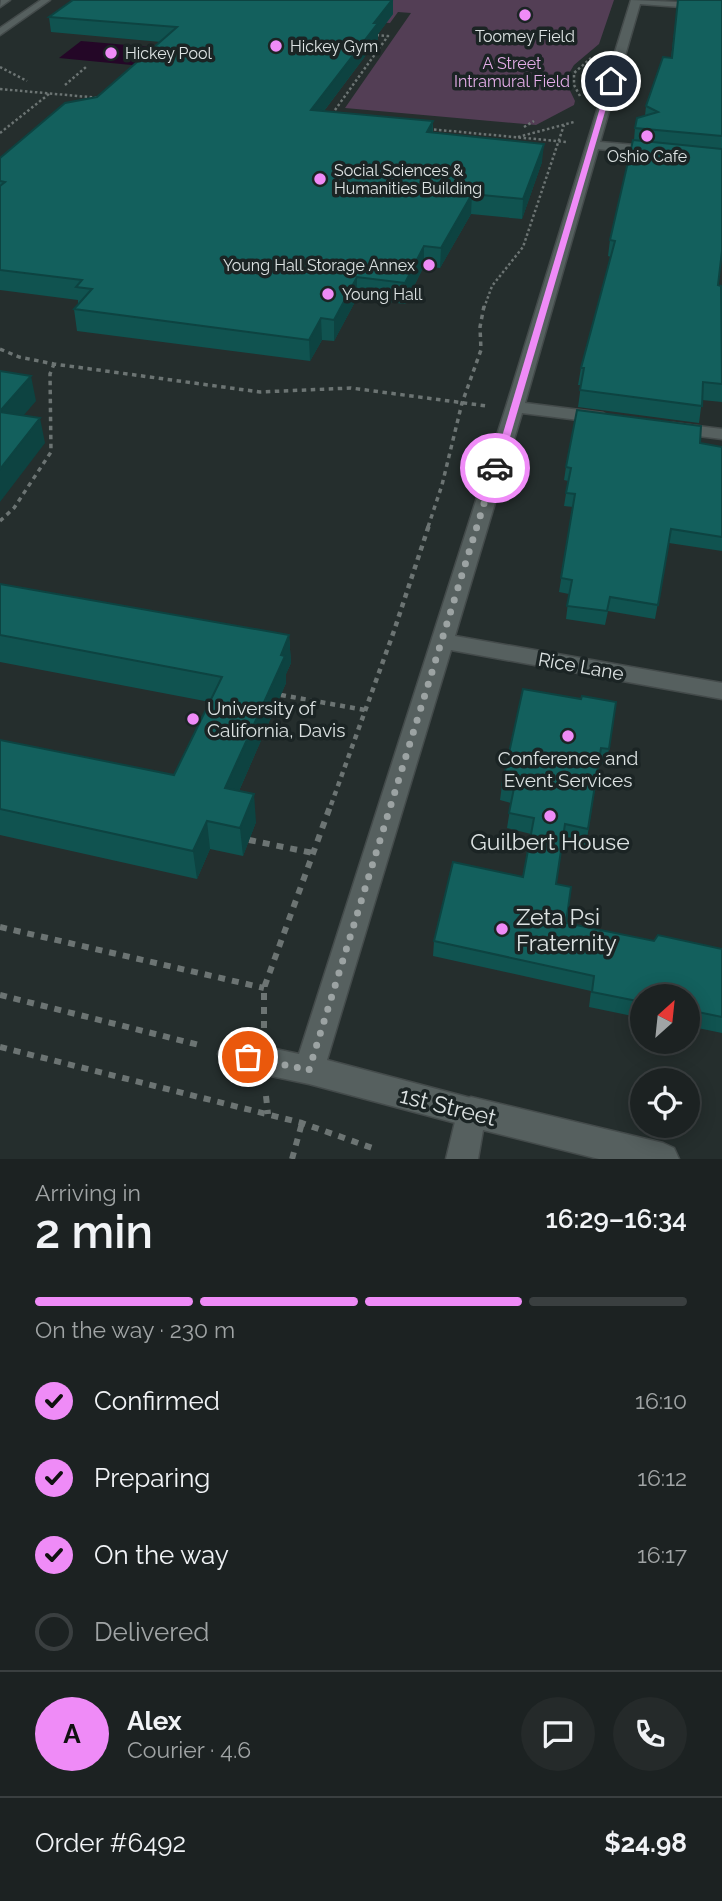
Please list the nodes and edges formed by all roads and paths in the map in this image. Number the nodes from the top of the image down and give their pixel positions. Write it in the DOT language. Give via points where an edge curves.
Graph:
graph roads {
  1 [pos="6,0"];
  2 [pos="46,0"];
  3 [pos="636,1"];
  4 [pos="0,5"];
  5 [pos="722,7"];
  6 [pos="0,32"];
  7 [pos="362,34"];
  8 [pos="370,49"];
  9 [pos="378,50"];
  10 [pos="592,57"];
  11 [pos="0,67"];
  12 [pos="86,67"];
  13 [pos="27,81"];
  14 [pos="65,85"];
  15 [pos="0,89"];
  16 [pos="49,93"];
  17 [pos="103,98"];
  18 [pos="585,103"];
  19 [pos="335,110"];
  20 [pos="534,121"];
  21 [pos="576,121"];
  22 [pos="564,125"];
  23 [pos="524,127"];
  24 [pos="423,128"];
  25 [pos="0,133"];
  26 [pos="518,138"];
  27 [pos="558,141"];
  28 [pos="592,145"];
  29 [pos="672,152"];
  30 [pos="0,349"];
  31 [pos="54,364"];
  32 [pos="462,403"];
  33 [pos="515,407"];
  34 [pos="618,420"];
  35 [pos="657,425"];
  36 [pos="722,434"];
  37 [pos="0,521"];
  38 [pos="441,640"];
  39 [pos="722,691"];
  40 [pos="281,695"];
  41 [pos="365,710"];
  42 [pos="249,840"];
  43 [pos="313,853"];
  44 [pos="0,927"];
  45 [pos="0,995"];
  46 [pos="0,1046"];
  47 [pos="233,1054"];
  48 [pos="309,1070"];
  49 [pos="471,1112"];
  50 [pos="302,1123"];
  51 [pos="375,1149"];
  52 [pos="292,1159"];
  53 [pos="462,1159"];
  54 [pos="663,1159"];
  1 -- 4 [label="lane"];
  2 -- 6 [label="lane"];
  3 -- 5 [label="street"];
  3 -- 28 [label="street"];
  7 -- 9 [label="path" via="388,36"];
  8 -- 9 [label="path"];
  9 -- 19 [label="path"];
  10 -- 18 [label="path" via="573,78"];
  11 -- 13 [label="path"];
  12 -- 14 [label="path"];
  15 -- 16 [label="path"];
  16 -- 17 [label="path"];
  16 -- 25 [label="path"];
  20 -- 23 [label="path"];
  21 -- 22 [label="path"];
  22 -- 26 [label="path"];
  22 -- 27 [label="path"];
  24 -- 26 [label="path"];
  26 -- 27 [label="path"];
  27 -- 28 [label="path"];
  27 -- 32 [label="path" via="523,247 492,286 484,306 481,350"];
  28 -- 29 [label="street"];
  28 -- 33 [label="street"];
  30 -- 31 [label="path" via="19,358"];
  31 -- 32 [label="path" via="260,392 351,388"];
  31 -- 37 [label="path" via="50,374 51,452 14,508"];
  32 -- 33 [label="path"];
  32 -- 41 [label="path" via="442,485"];
  33 -- 34 [label="street"];
  33 -- 38 [label="street"];
  35 -- 36 [label="street"];
  38 -- 39 [label="street, Rice Lane"];
  38 -- 48 [label="street"];
  40 -- 41 [label="path"];
  41 -- 43 [label="path"];
  42 -- 43 [label="path"];
  43 -- 44 [label="path" via="264,988"];
  45 -- 47 [label="path"];
  46 -- 50 [label="path"];
  47 -- 48 [label="street, 1st Street"];
  48 -- 49 [label="street, 1st Street"];
  49 -- 53 [label="street"];
  49 -- 54 [label="street, 1st Street"];
  50 -- 51 [label="path"];
  50 -- 52 [label="path"];
}
